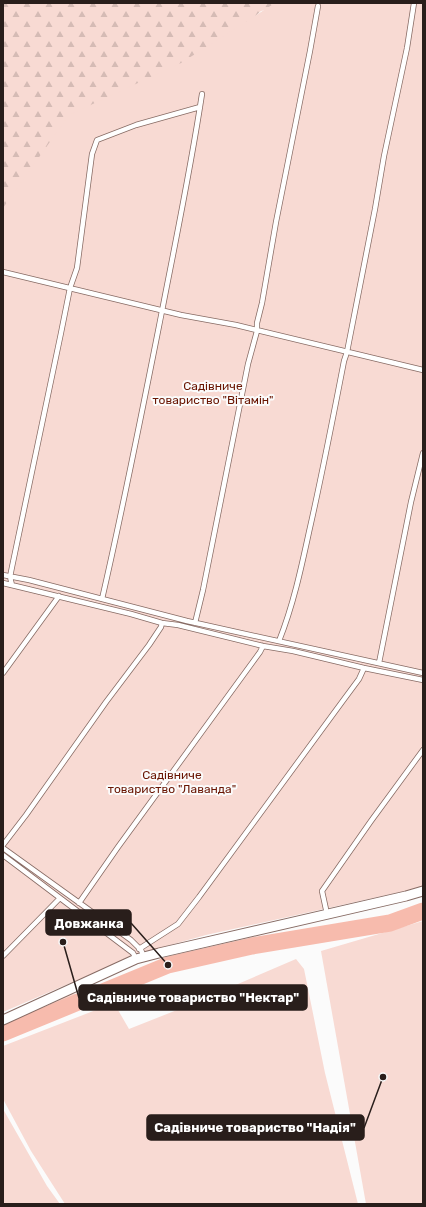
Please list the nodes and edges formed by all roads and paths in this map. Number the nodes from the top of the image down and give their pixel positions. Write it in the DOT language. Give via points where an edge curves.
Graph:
graph roads {
  1 [pos="414,3"];
  2 [pos="318,6"];
  3 [pos="202,94"];
  4 [pos="200,107"];
  5 [pos="3,272"];
  6 [pos="70,288"];
  7 [pos="162,310"];
  8 [pos="257,331"];
  9 [pos="347,352"];
  10 [pos="423,370"];
  11 [pos="423,453"];
  12 [pos="3,575"];
  13 [pos="10,576"];
  14 [pos="3,583"];
  15 [pos="12,585"];
  16 [pos="59,596"];
  17 [pos="102,599"];
  18 [pos="162,623"];
  19 [pos="195,623"];
  20 [pos="278,641"];
  21 [pos="263,646"];
  22 [pos="379,663"];
  23 [pos="364,668"];
  24 [pos="3,673"];
  25 [pos="423,673"];
  26 [pos="423,680"];
  27 [pos="423,750"];
  28 [pos="3,846"];
  29 [pos="3,855"];
  30 [pos="423,891"];
  31 [pos="60,898"];
  32 [pos="79,904"];
  33 [pos="327,914"];
  34 [pos="140,955"];
  35 [pos="3,956"];
  36 [pos="3,1020"];
  1 -- 9 [label="lane"];
  2 -- 8 [label="lane"];
  3 -- 4 [label="lane"];
  4 -- 6 [label="lane" via="136,125 96,140 77,268"];
  4 -- 7 [label="lane"];
  5 -- 6 [label="lane"];
  6 -- 7 [label="lane"];
  6 -- 13 [label="lane"];
  7 -- 8 [label="lane"];
  7 -- 17 [label="lane"];
  8 -- 9 [label="lane"];
  8 -- 19 [label="lane"];
  9 -- 10 [label="lane"];
  9 -- 20 [label="lane" via="300,574"];
  11 -- 22 [label="lane"];
  12 -- 13 [label="lane"];
  13 -- 15 [label="lane"];
  13 -- 17 [label="lane"];
  14 -- 15 [label="lane"];
  15 -- 16 [label="lane"];
  16 -- 18 [label="lane"];
  16 -- 24 [label="lane"];
  17 -- 19 [label="lane"];
  18 -- 21 [label="lane"];
  18 -- 28 [label="lane" via="149,645"];
  19 -- 20 [label="lane"];
  20 -- 22 [label="lane"];
  21 -- 23 [label="lane"];
  21 -- 32 [label="lane"];
  22 -- 25 [label="lane"];
  23 -- 26 [label="lane"];
  23 -- 34 [label="lane" via="359,679 178,924"];
  27 -- 33 [label="lane" via="322,891"];
  28 -- 32 [label="lane"];
  29 -- 31 [label="lane"];
  30 -- 33 [label="street"];
  31 -- 34 [label="lane" via="133,953"];
  31 -- 35 [label="lane"];
  32 -- 34 [label="lane" via="131,940"];
  33 -- 34 [label="street"];
  34 -- 36 [label="street"];
}
